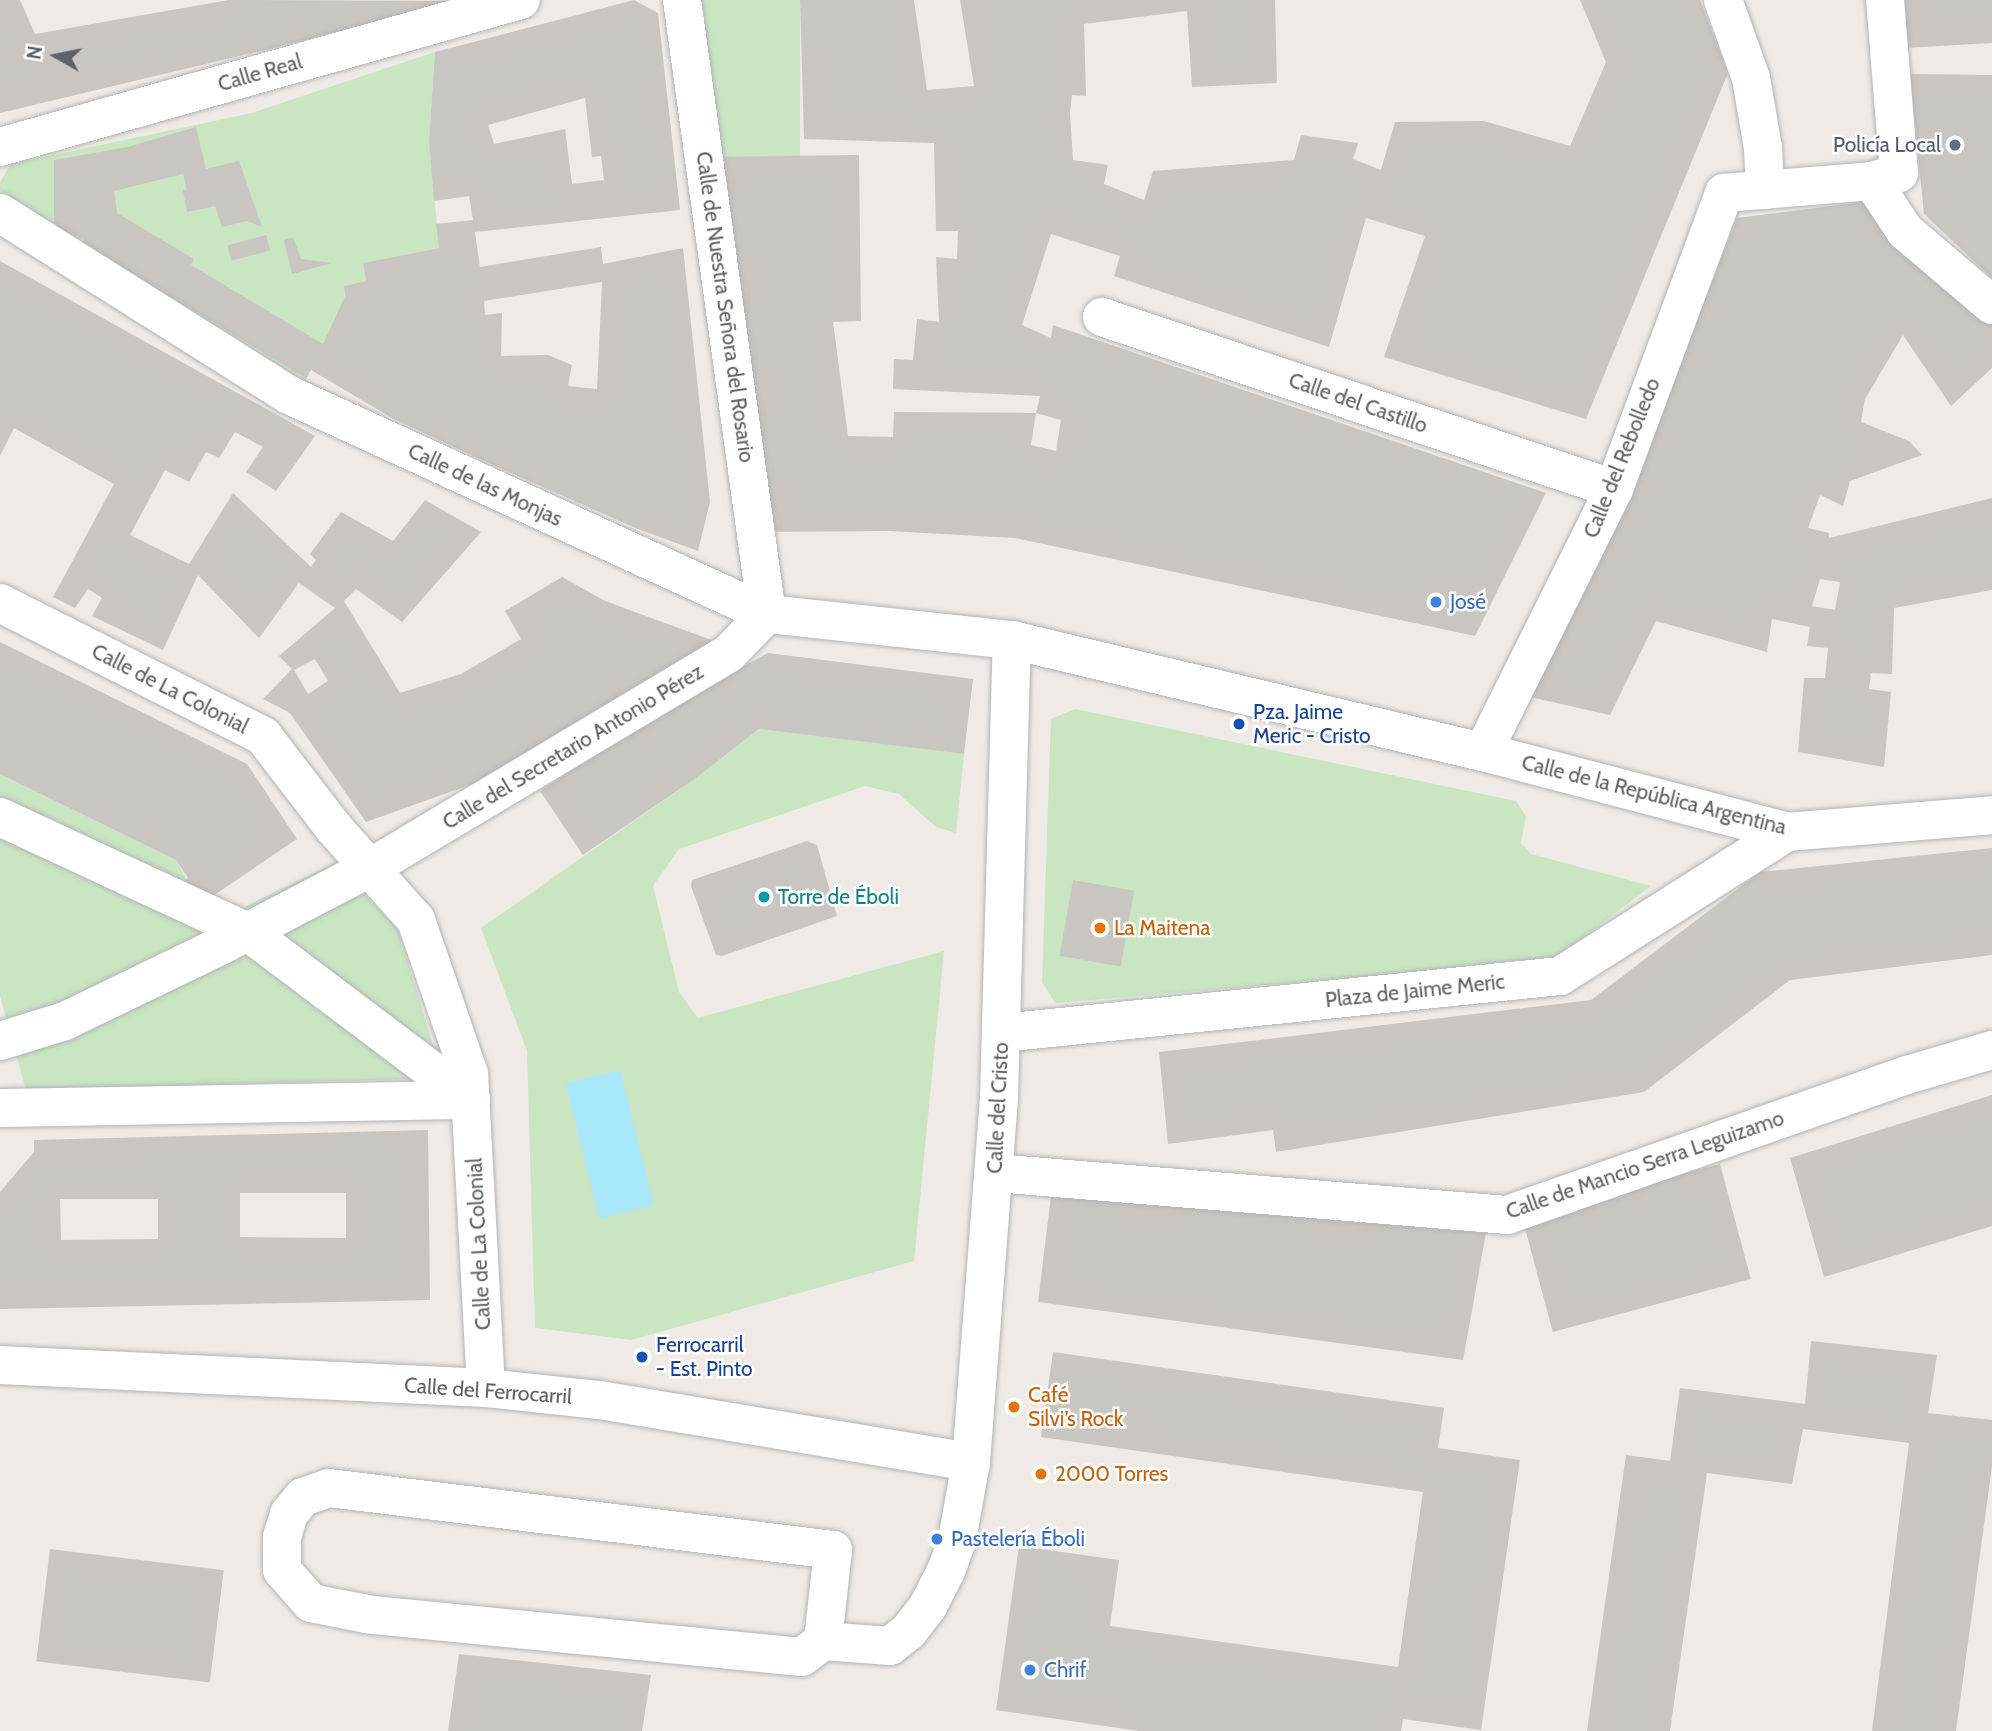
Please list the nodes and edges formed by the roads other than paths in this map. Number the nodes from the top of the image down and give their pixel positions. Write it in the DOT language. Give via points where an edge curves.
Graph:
graph roads {
  1 [pos="521,0"];
  2 [pos="682,0"];
  3 [pos="1723,0"];
  4 [pos="1885,0"];
  5 [pos="0,147"];
  6 [pos="1886,177"];
  7 [pos="1765,190"];
  8 [pos="0,213"];
  9 [pos="1992,305"];
  10 [pos="1102,317"];
  11 [pos="1614,489"];
  12 [pos="0,603"];
  13 [pos="767,614"];
  14 [pos="1012,640"];
  15 [pos="1483,752"];
  16 [pos="1992,816"];
  17 [pos="0,817"];
  18 [pos="1787,832"];
  19 [pos="370,868"];
  20 [pos="248,932"];
  21 [pos="1002,1033"];
  22 [pos="0,1041"];
  23 [pos="1992,1050"];
  24 [pos="471,1100"];
  25 [pos="0,1108"];
  26 [pos="995,1173"];
  27 [pos="0,1365"];
  28 [pos="486,1388"];
  29 [pos="971,1462"];
  30 [pos="823,1641"];
  1 -- 5 [label="street, Calle Real"];
  2 -- 13 [label="street, Calle de Nuestra Señora del Rosario"];
  3 -- 7 [label="street" via="1751,78"];
  4 -- 6 [label="street"];
  6 -- 7 [label="street"];
  6 -- 9 [label="street" via="1905,231"];
  7 -- 11 [label="street, Calle del Rebolledo" via="1724,193"];
  8 -- 13 [label="street, Calle de las Monjas" via="289,394"];
  10 -- 11 [label="street, Calle del Castillo"];
  11 -- 15 [label="street, Calle del Rebolledo"];
  12 -- 19 [label="street, Calle de La Colonial" via="264,736"];
  13 -- 14 [label="street, Calle de las Monjas"];
  13 -- 19 [label="street, Calle del Secretario Antonio Pérez" via="728,654"];
  14 -- 15 [label="street"];
  14 -- 21 [label="street, Calle del Cristo"];
  15 -- 18 [label="street, Calle de la República Argentina"];
  16 -- 18 [label="street, Calle de la República Argentina"];
  17 -- 20 [label="street"];
  18 -- 21 [label="street, Plaza de Jaime Meric" via="1560,976"];
  19 -- 20 [label="street"];
  19 -- 24 [label="street, Calle de La Colonial" via="416,920 469,1074"];
  20 -- 22 [label="street" via="65,1021"];
  20 -- 24 [label="street"];
  21 -- 26 [label="street, Calle del Cristo"];
  23 -- 26 [label="street, Calle de Mancio Serra Leguizamo" via="1907,1075 1507,1216"];
  24 -- 25 [label="street"];
  24 -- 28 [label="street, Calle de La Colonial"];
  26 -- 29 [label="street, Calle del Cristo"];
  27 -- 28 [label="street, Calle del Ferrocarril"];
  28 -- 29 [label="street, Calle del Ferrocarril" via="599,1400"];
  29 -- 30 [label="street, Calle del Cristo" via="957,1540 946,1572 908,1632 890,1646"];
  30 -- 30 [label="street" via="833,1550 329,1488 303,1497 289,1514 282,1537 282,1570 311,1603 367,1614 802,1657"];
}
